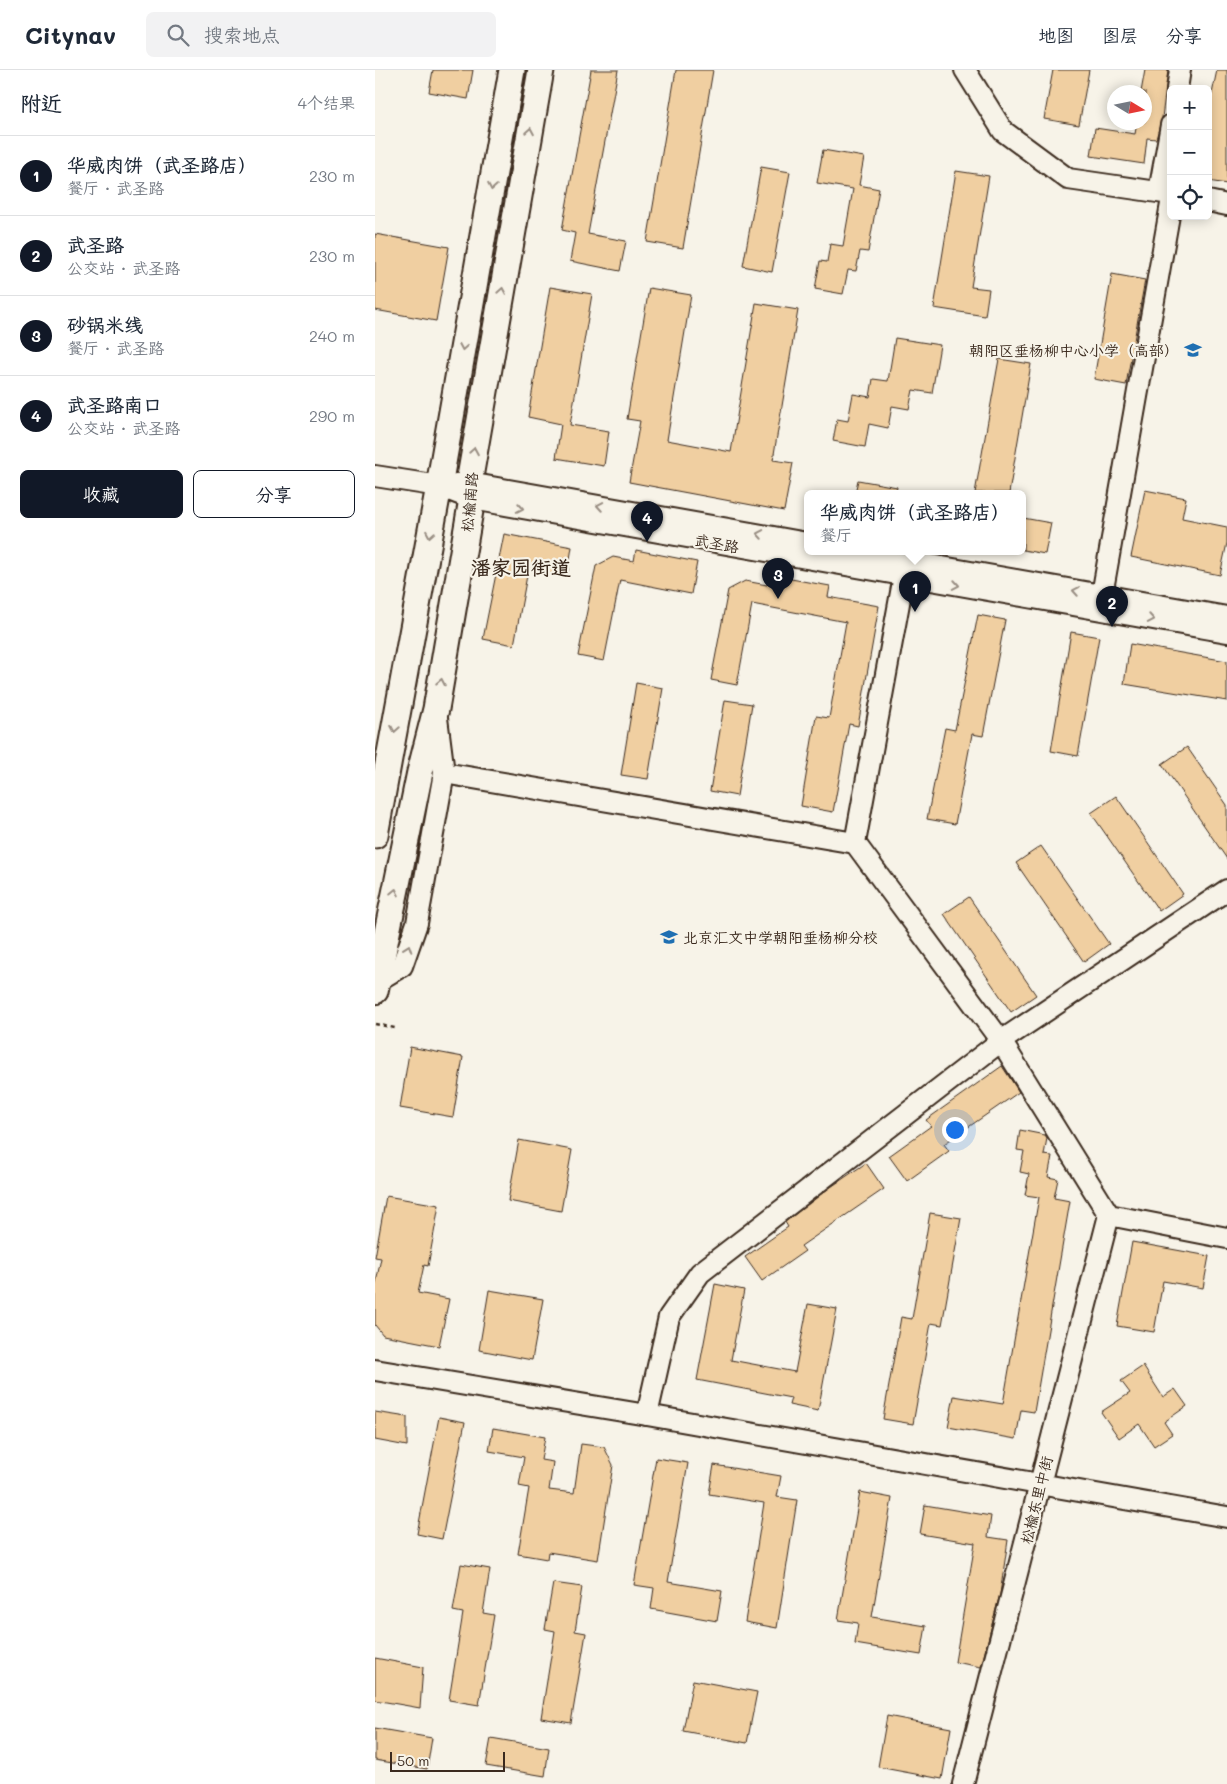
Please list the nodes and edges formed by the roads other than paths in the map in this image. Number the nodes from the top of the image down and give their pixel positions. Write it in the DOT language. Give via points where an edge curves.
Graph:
graph roads {
  1 [pos="512,70"];
  2 [pos="541,70"];
  3 [pos="965,70"];
  4 [pos="1180,70"];
  5 [pos="1178,85"];
  6 [pos="1171,130"];
  7 [pos="1168,175"];
  8 [pos="1167,197"];
  9 [pos="1212,202"];
  10 [pos="1227,204"];
  11 [pos="375,476"];
  12 [pos="439,486"];
  13 [pos="471,491"];
  14 [pos="804,543"];
  15 [pos="873,555"];
  16 [pos="904,576"];
  17 [pos="1103,596"];
  18 [pos="1227,617"];
  19 [pos="1227,632"];
  20 [pos="436,709"];
  21 [pos="443,773"];
  22 [pos="375,835"];
  23 [pos="855,843"];
  24 [pos="1227,890"];
  25 [pos="376,986"];
  26 [pos="1001,1041"];
  27 [pos="1109,1215"];
  28 [pos="1227,1238"];
  29 [pos="375,1370"];
  30 [pos="647,1415"];
  31 [pos="1040,1483"];
  32 [pos="1227,1517"];
  33 [pos="963,1784"];
  1 -- 12 [label="main road, 松榆南路, one-way"];
  13 -- 2 [label="main road, 松榆南路, one-way"];
  3 -- 8 [label="street" via="1003,131 1068,179"];
  4 -- 5 [label="street"];
  6 -- 7 [label="street"];
  8 -- 17 [label="street"];
  9 -- 10 [label="street"];
  11 -- 12 [label="street"];
  12 -- 13 [label="street"];
  12 -- 22 [label="main road, 松榆南路, one-way"];
  14 -- 13 [label="street, 武圣路, one-way"];
  13 -- 16 [label="street, 武圣路, one-way"];
  20 -- 13 [label="main road, 松榆南路, one-way"];
  17 -- 15 [label="street, one-way"];
  16 -- 19 [label="street, 武圣路, one-way"];
  16 -- 23 [label="street"];
  17 -- 18 [label="street"];
  20 -- 21 [label="street"];
  25 -- 20 [label="main road, 松榆南路, one-way"];
  21 -- 23 [label="street"];
  25 -- 21 [label="street, one-way" via="402,966 417,923"];
  23 -- 26 [label="street"];
  24 -- 26 [label="street"];
  26 -- 27 [label="street"];
  26 -- 30 [label="street" via="700,1273 669,1317"];
  27 -- 28 [label="street"];
  27 -- 31 [label="street, 松榆东里中街"];
  29 -- 30 [label="street"];
  30 -- 31 [label="street"];
  31 -- 32 [label="street"];
  31 -- 33 [label="street, 松榆东里中街"];
}
